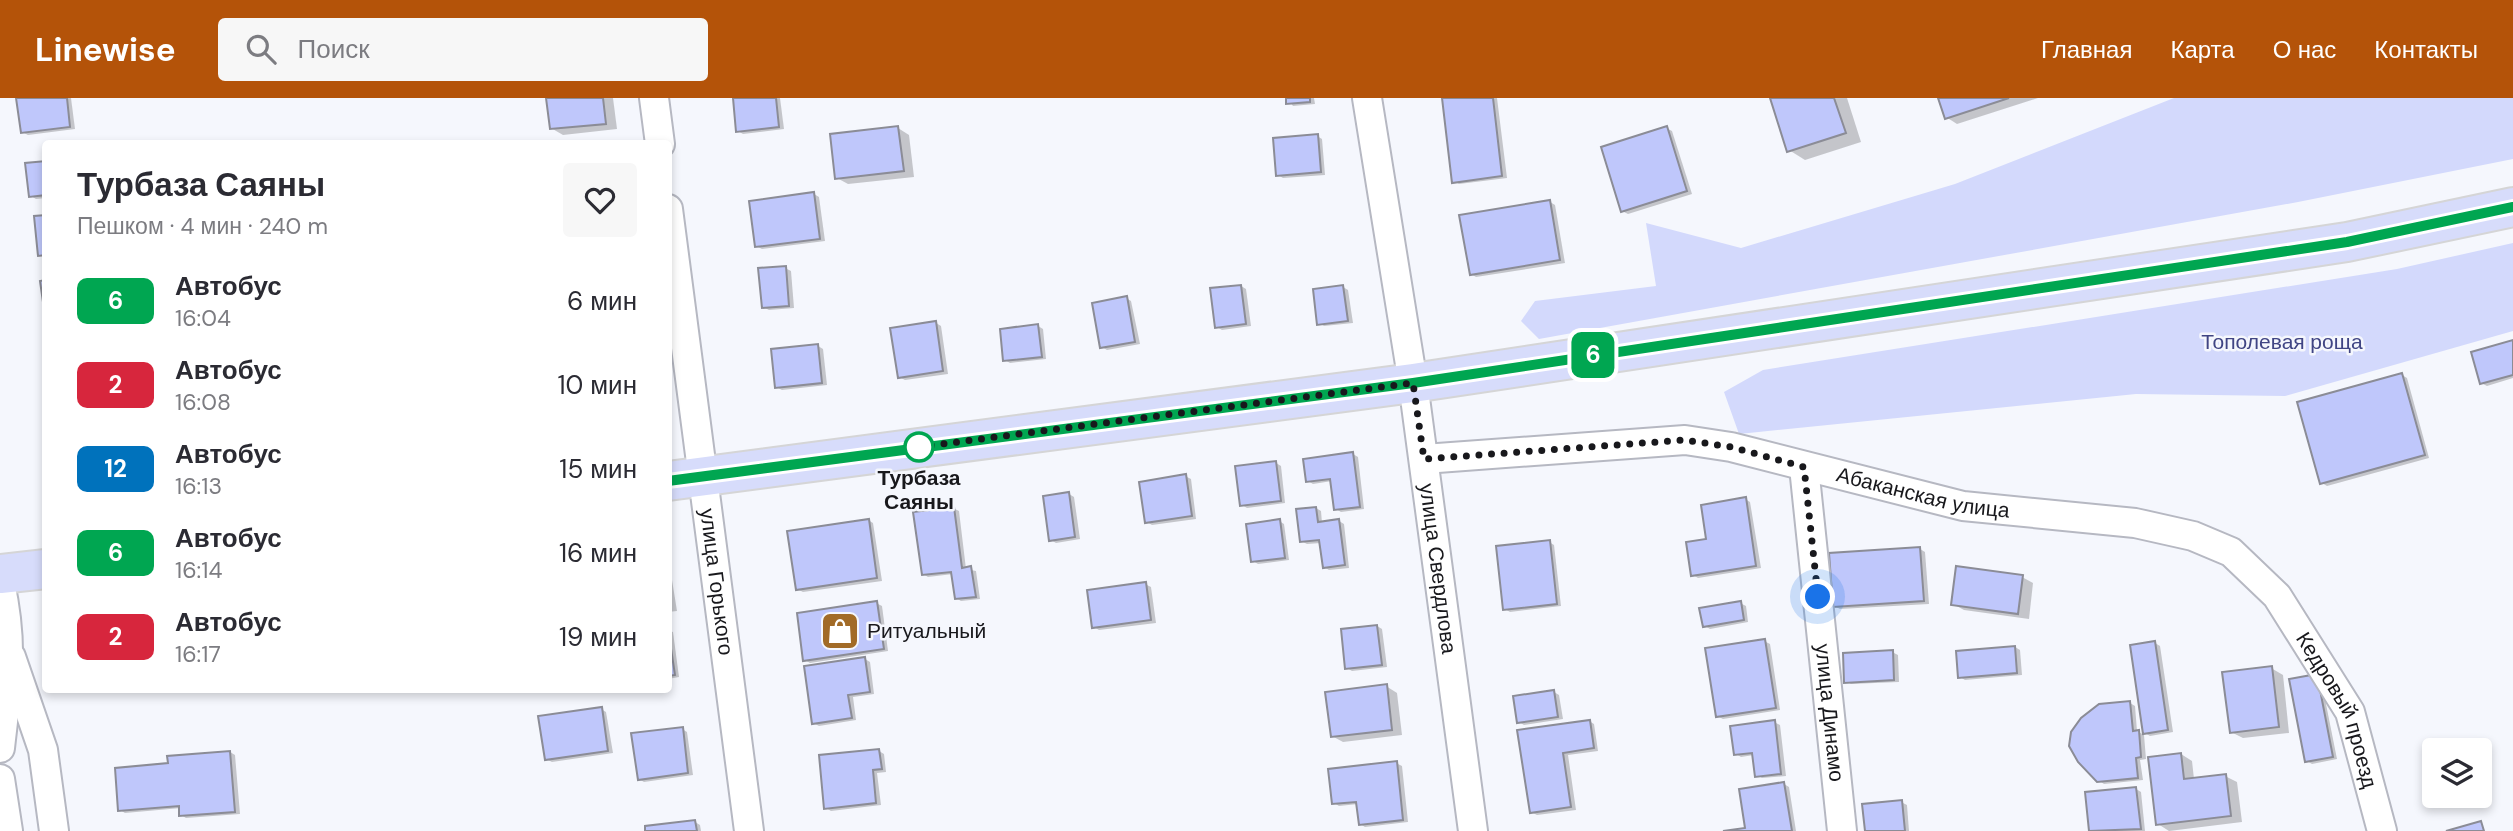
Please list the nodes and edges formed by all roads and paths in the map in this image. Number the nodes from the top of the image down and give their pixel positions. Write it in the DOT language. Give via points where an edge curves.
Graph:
graph roads {
  1 [pos="654,98"];
  2 [pos="1367,98"];
  3 [pos="659,140"];
  4 [pos="2513,207"];
  5 [pos="672,269"];
  6 [pos="1413,383"];
  7 [pos="1424,459"];
  8 [pos="1804,467"];
  9 [pos="686,479"];
  10 [pos="42,569"];
  11 [pos="0,574"];
  12 [pos="0,583"];
  13 [pos="2277,596"];
  14 [pos="11,657"];
  15 [pos="0,748"];
  16 [pos="0,779"];
  17 [pos="8,831"];
  18 [pos="54,831"];
  19 [pos="749,831"];
  20 [pos="1473,831"];
  21 [pos="1842,831"];
  22 [pos="2382,831"];
  1 -- 3 [label="street"];
  2 -- 6 [label="street, улица Свердлова"];
  4 -- 6 [label="main road" via="2347,242"];
  5 -- 9 [label="street, улица Горького"];
  6 -- 7 [label="street, улица Свердлова"];
  6 -- 9 [label="main road"];
  7 -- 8 [label="street, Абаканская улица" via="1685,440"];
  7 -- 20 [label="street, улица Свердлова"];
  8 -- 13 [label="street, Абаканская улица" via="1963,506 2135,523 2193,536 2231,552"];
  8 -- 21 [label="street, улица Динамо"];
  9 -- 19 [label="street, улица Горького"];
  10 -- 11 [label="main road"];
  12 -- 14 [label="street"];
  13 -- 22 [label="street, Кедровый проезд" via="2350,712"];
  14 -- 15 [label="street"];
  14 -- 18 [label="street" via="43,750"];
  16 -- 17 [label="street"];
}
